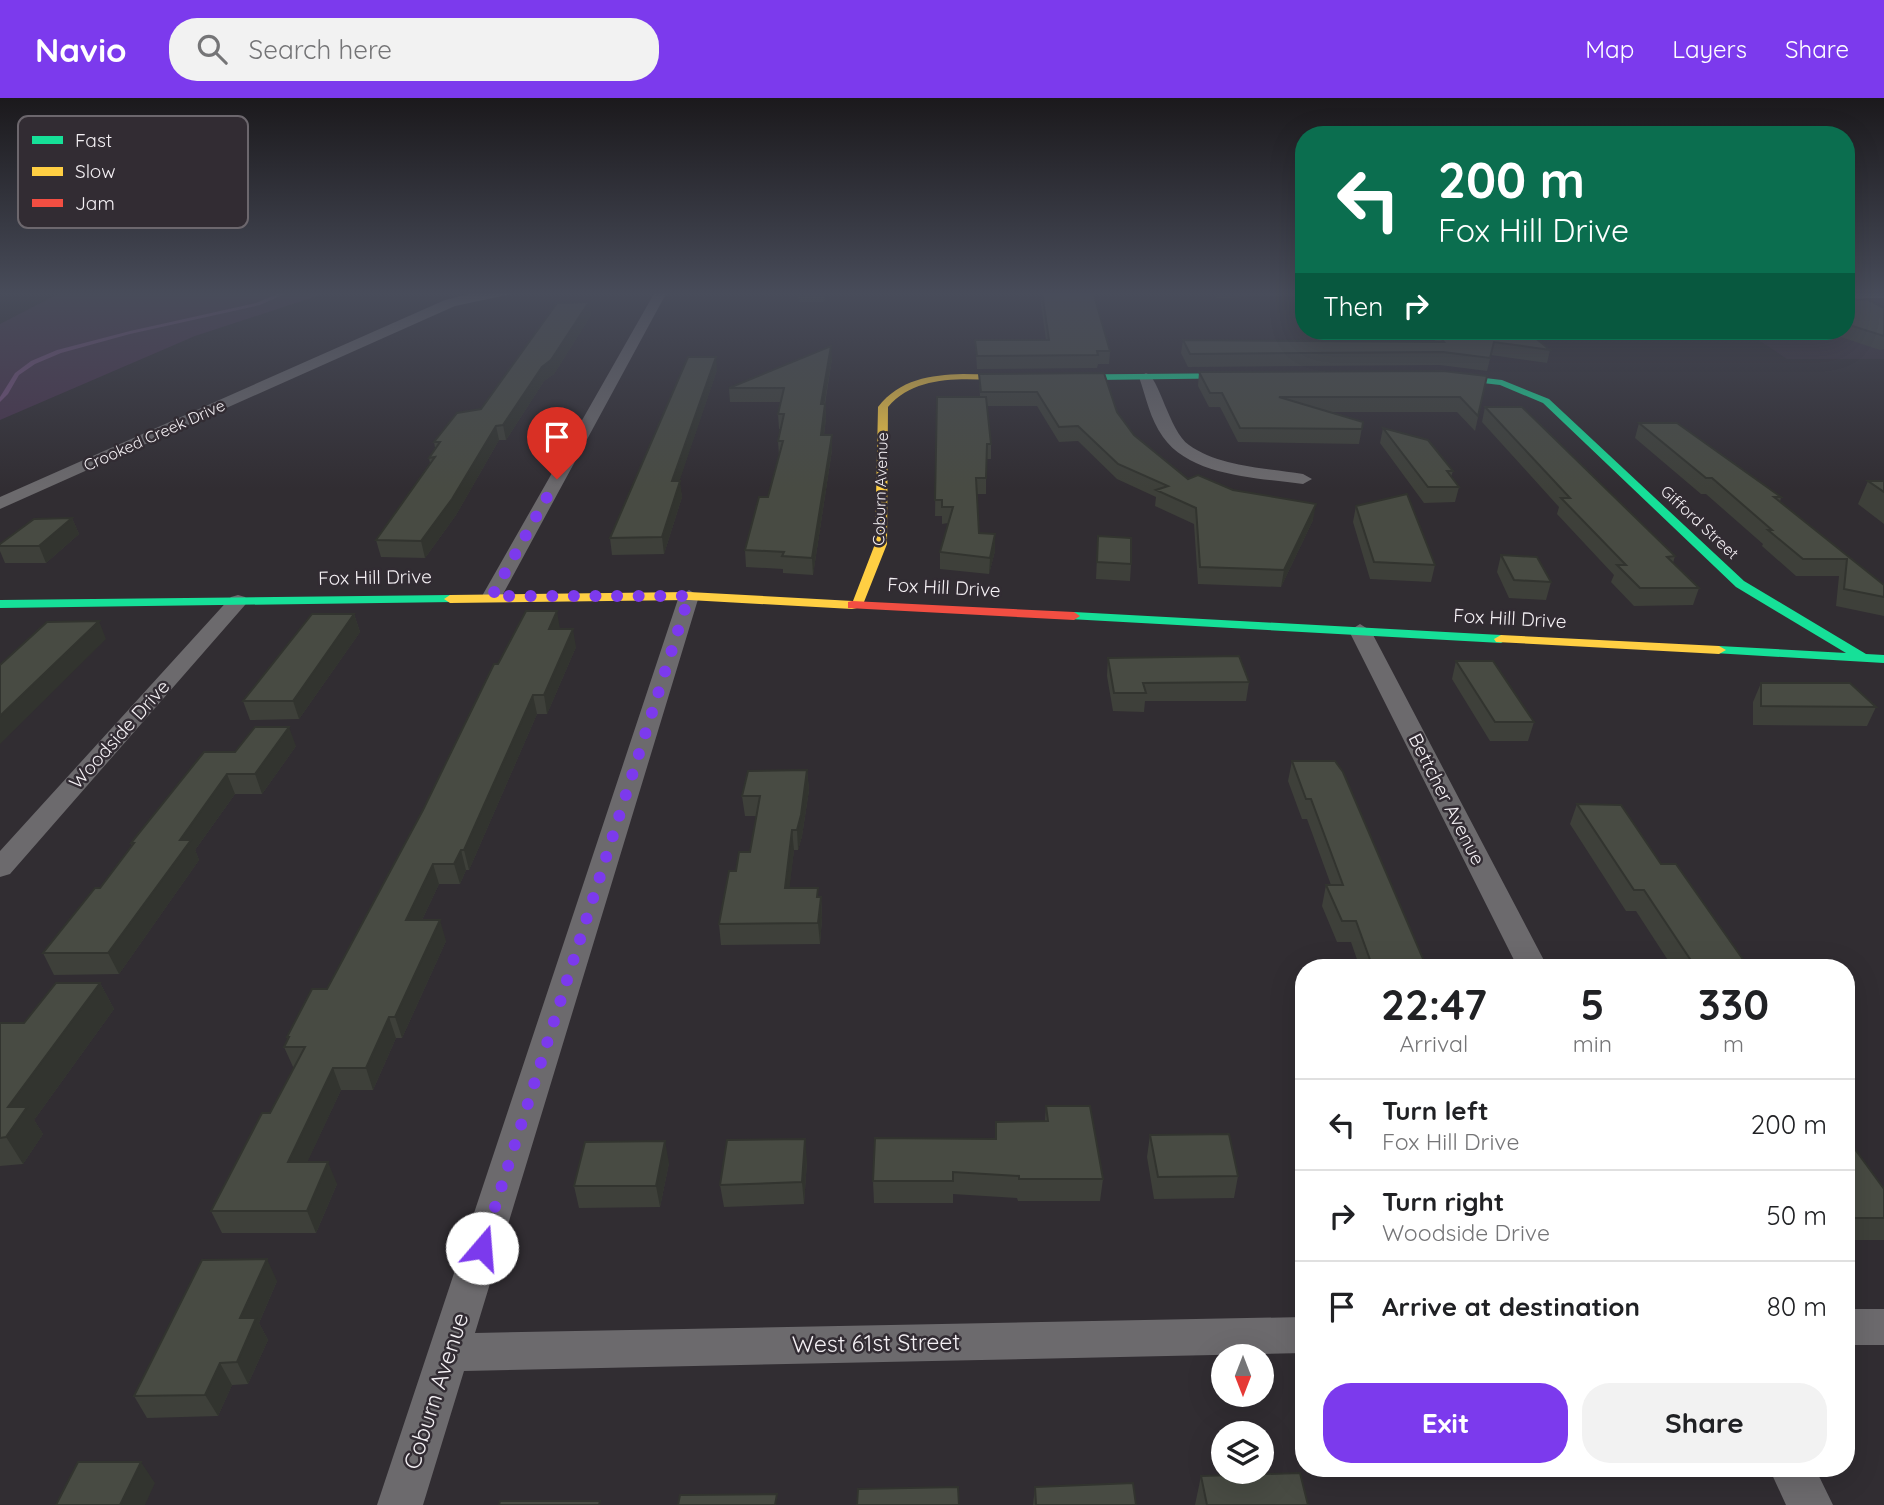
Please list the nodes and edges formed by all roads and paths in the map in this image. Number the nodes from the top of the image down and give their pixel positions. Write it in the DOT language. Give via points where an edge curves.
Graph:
graph roads {
  1 [pos="329,358"];
  2 [pos="624,358"];
  3 [pos="1266,376"];
  4 [pos="1413,376"];
  5 [pos="1146,377"];
  6 [pos="1303,479"];
  7 [pos="0,504"];
  8 [pos="492,596"];
  9 [pos="689,596"];
  10 [pos="238,601"];
  11 [pos="0,604"];
  12 [pos="858,604"];
  13 [pos="1360,631"];
  14 [pos="1865,658"];
  15 [pos="1884,659"];
  16 [pos="1884,676"];
  17 [pos="0,868"];
  18 [pos="1528,959"];
  19 [pos="1855,1327"];
  20 [pos="1884,1327"];
  21 [pos="1295,1335"];
  22 [pos="449,1352"];
  23 [pos="1796,1477"];
  24 [pos="400,1505"];
  25 [pos="1810,1505"];
  1 -- 7 [label="street, Crooked Creek Drive"];
  2 -- 8 [label="street"];
  3 -- 5 [label="street"];
  4 -- 14 [label="street, Gifford Street" via="1502,383 1550,405 1740,583"];
  5 -- 6 [label="street" via="1169,435 1185,450 1218,463"];
  5 -- 12 [label="street, Coburn Avenue" via="953,378 892,394 883,407 881,544"];
  8 -- 9 [label="street, Fox Hill Drive"];
  8 -- 10 [label="street, Fox Hill Drive"];
  9 -- 12 [label="street, Fox Hill Drive"];
  9 -- 22 [label="street, Coburn Avenue"];
  10 -- 11 [label="street, Fox Hill Drive"];
  10 -- 17 [label="street, Woodside Drive"];
  12 -- 13 [label="street, Fox Hill Drive"];
  13 -- 14 [label="street, Fox Hill Drive"];
  13 -- 18 [label="street, Bettcher Avenue"];
  14 -- 15 [label="street, Fox Hill Drive"];
  14 -- 16 [label="street, Gifford Street"];
  19 -- 20 [label="street"];
  21 -- 22 [label="street, West 61st Street"];
  22 -- 24 [label="street, Coburn Avenue"];
  23 -- 25 [label="street"];
}
